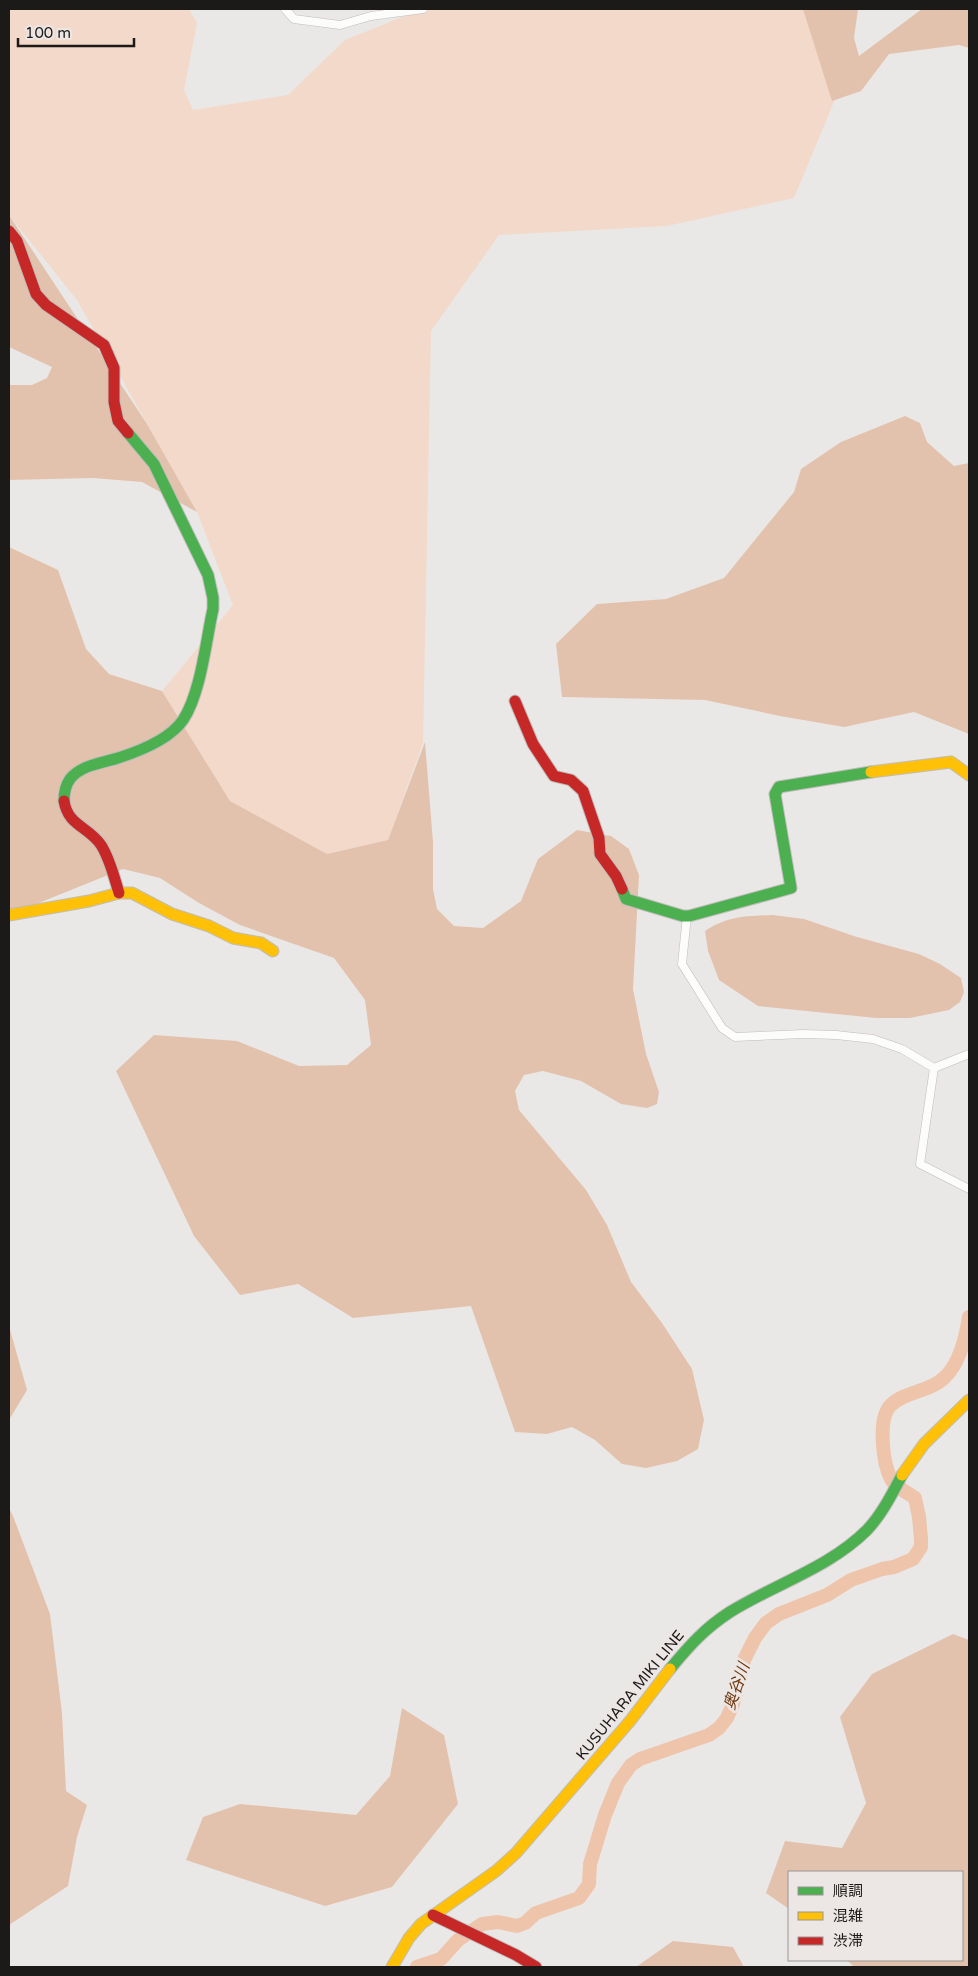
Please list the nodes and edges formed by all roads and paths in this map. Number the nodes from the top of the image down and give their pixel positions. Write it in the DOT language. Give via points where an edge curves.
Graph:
graph roads {
  1 [pos="285,9"];
  2 [pos="423,9"];
  3 [pos="9,231"];
  4 [pos="515,701"];
  5 [pos="969,774"];
  6 [pos="119,893"];
  7 [pos="9,915"];
  8 [pos="687,916"];
  9 [pos="272,951"];
  10 [pos="969,1054"];
  11 [pos="934,1068"];
  12 [pos="969,1189"];
  13 [pos="969,1400"];
  14 [pos="433,1915"];
  15 [pos="392,1967"];
  16 [pos="536,1967"];
  1 -- 2 [label="street" via="294,19 340,24"];
  3 -- 6 [label="street" via="17,241 36,294 46,305 104,345 114,368 114,402 118,421 154,464 208,575 213,598 198,677 183,721 141,750 84,768 68,781 64,790 66,812 71,820 98,841"];
  4 -- 8 [label="street" via="533,744 554,776 571,780 583,792 600,838 600,854 616,876 626,899"];
  5 -- 8 [label="street" via="951,762 779,787 775,794 791,888"];
  6 -- 7 [label="street"];
  6 -- 9 [label="street" via="140,896 172,914 233,938 260,943"];
  8 -- 11 [label="street" via="682,964 722,1028 735,1037 820,1034 873,1039 902,1048"];
  10 -- 11 [label="street"];
  11 -- 12 [label="street" via="920,1164"];
  13 -- 14 [label="street, KUSUHARA MIKI LINE" via="918,1451 874,1522 859,1538 731,1610 702,1632 516,1853"];
  14 -- 15 [label="street, KUSUHARA MIKI LINE" via="409,1938"];
  14 -- 16 [label="street"];
}
